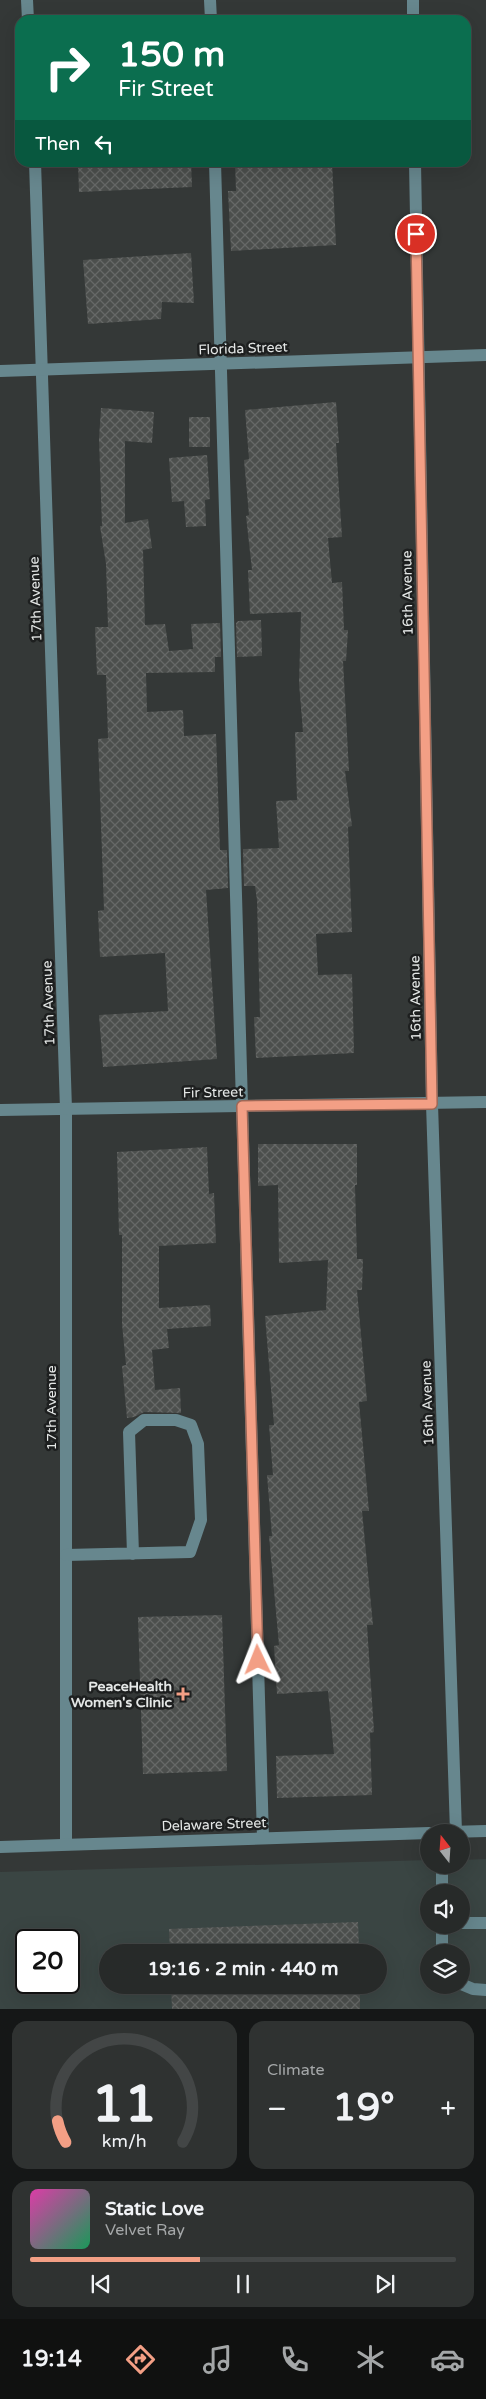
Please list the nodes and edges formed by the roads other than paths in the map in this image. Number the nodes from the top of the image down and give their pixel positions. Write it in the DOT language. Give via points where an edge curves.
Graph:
graph roads {
  1 [pos="27,0"];
  2 [pos="210,0"];
  3 [pos="413,0"];
  4 [pos="28,15"];
  5 [pos="211,15"];
  6 [pos="413,15"];
  7 [pos="35,167"];
  8 [pos="215,167"];
  9 [pos="415,167"];
  10 [pos="486,355"];
  11 [pos="418,358"];
  12 [pos="221,364"];
  13 [pos="43,370"];
  14 [pos="0,371"];
  15 [pos="486,1102"];
  16 [pos="432,1104"];
  17 [pos="242,1106"];
  18 [pos="66,1108"];
  19 [pos="0,1110"];
  20 [pos="133,1554"];
  21 [pos="66,1555"];
  22 [pos="456,1824"];
  23 [pos="486,1831"];
  24 [pos="470,1832"];
  25 [pos="420,1833"];
  26 [pos="263,1838"];
  27 [pos="66,1844"];
  28 [pos="0,1847"];
  29 [pos="470,1923"];
  30 [pos="486,1923"];
  31 [pos="470,1988"];
  32 [pos="486,1990"];
  1 -- 4 [label="street"];
  2 -- 5 [label="street"];
  3 -- 6 [label="street"];
  7 -- 13 [label="street, 17th Avenue"];
  8 -- 12 [label="street"];
  9 -- 11 [label="street, 16th Avenue"];
  10 -- 11 [label="street, Florida Street"];
  11 -- 12 [label="street, Florida Street"];
  11 -- 16 [label="street, 16th Avenue"];
  12 -- 13 [label="street, Florida Street"];
  12 -- 17 [label="street"];
  13 -- 14 [label="street, Florida Street"];
  13 -- 18 [label="street, 17th Avenue"];
  15 -- 16 [label="street, Fir Street"];
  16 -- 17 [label="street, Fir Street"];
  16 -- 22 [label="street, 16th Avenue"];
  17 -- 18 [label="street, Fir Street"];
  17 -- 26 [label="street"];
  18 -- 19 [label="street, Fir Street"];
  18 -- 21 [label="street, 17th Avenue"];
  20 -- 20 [label="street" via="129,1432 144,1420 176,1420 191,1425 198,1444 201,1520 190,1552"];
  20 -- 21 [label="street"];
  21 -- 27 [label="street, 17th Avenue"];
  23 -- 24 [label="street"];
  25 -- 26 [label="street, Delaware Street"];
  26 -- 27 [label="street, Delaware Street"];
  27 -- 28 [label="street, Delaware Street"];
  29 -- 30 [label="street"];
  31 -- 32 [label="street"];
}
